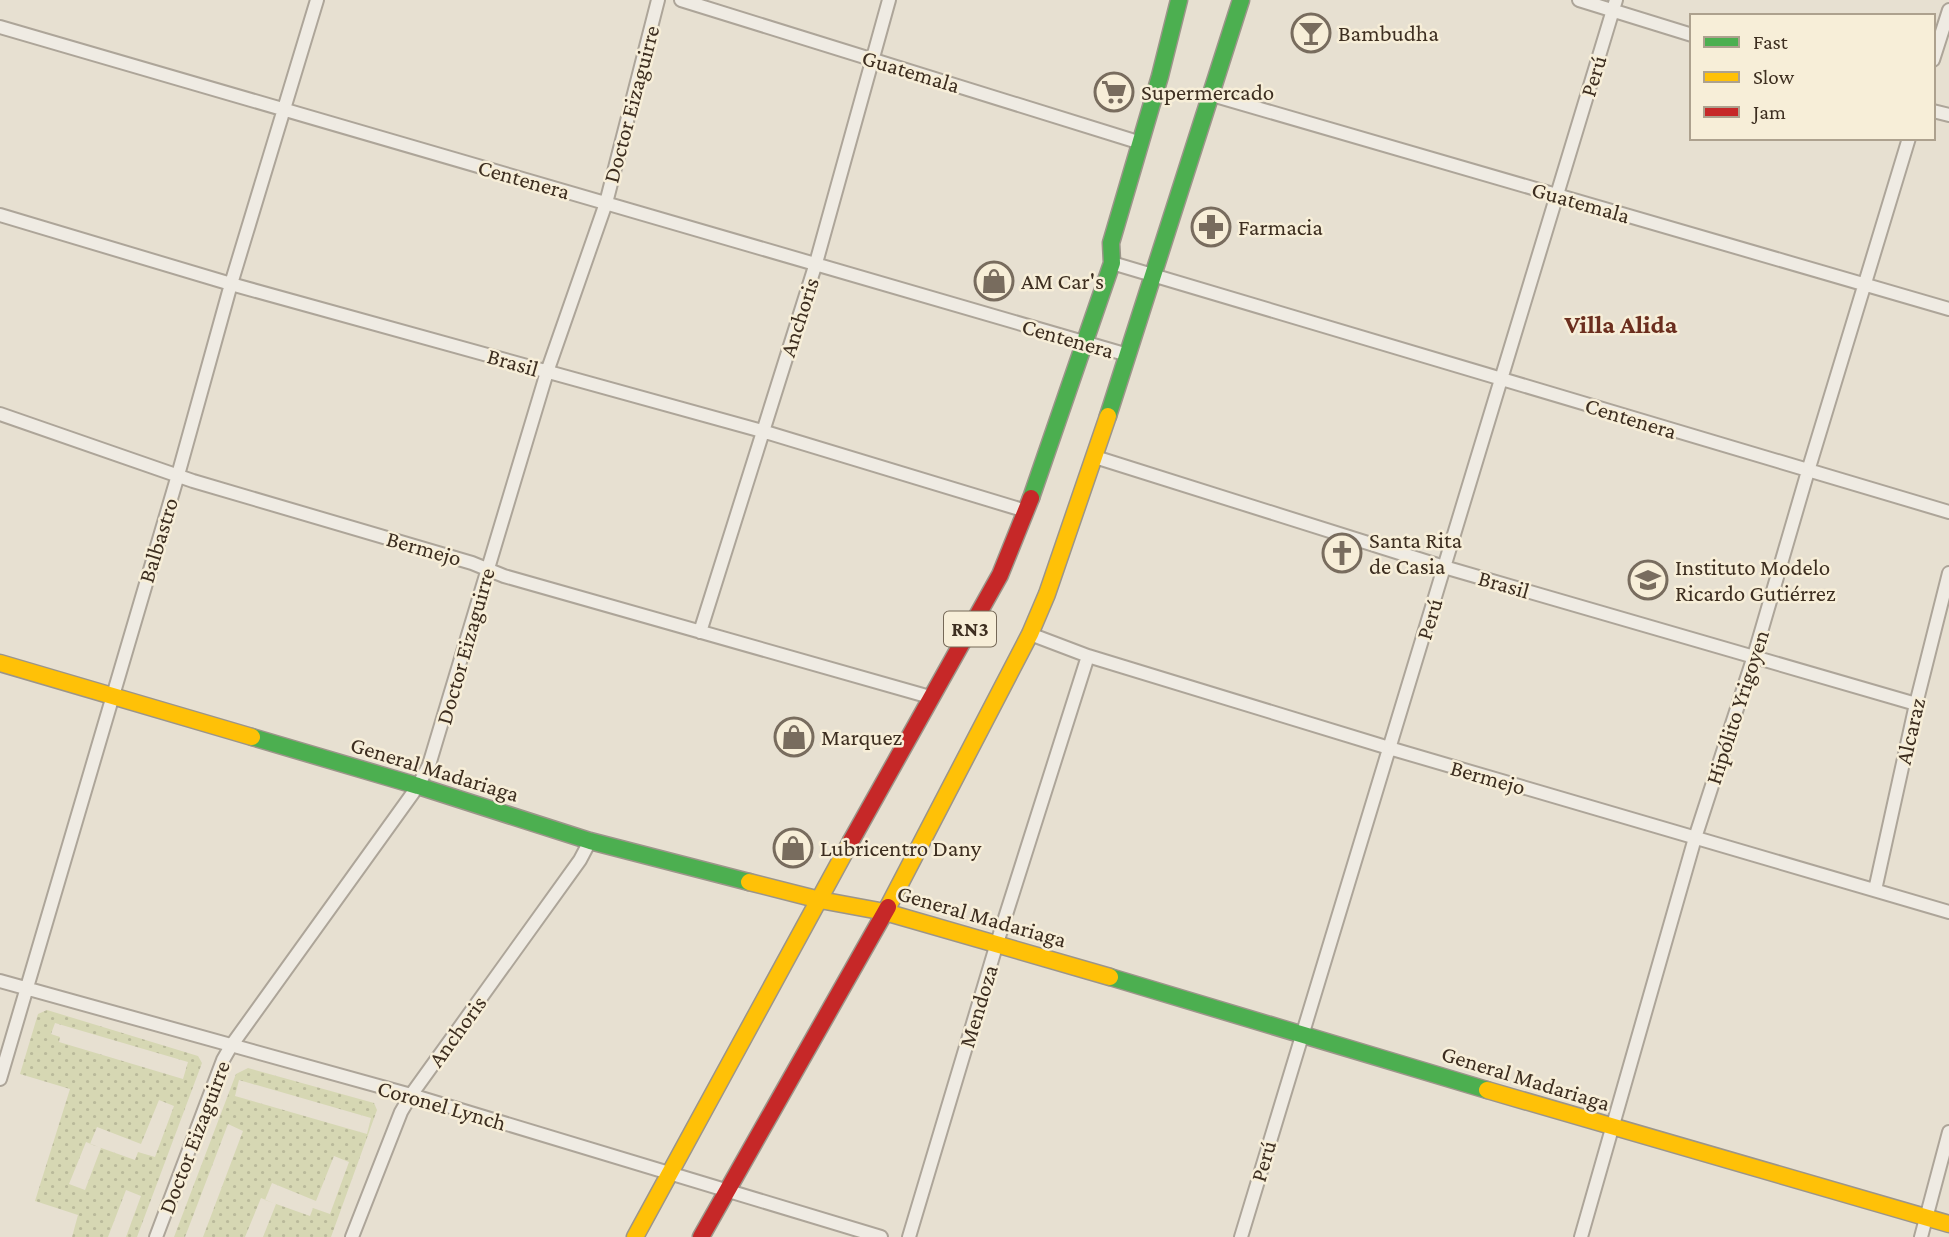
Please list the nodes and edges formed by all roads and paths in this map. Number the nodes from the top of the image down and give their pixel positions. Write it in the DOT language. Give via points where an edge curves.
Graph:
graph roads {
  1 [pos="317,0"];
  2 [pos="658,0"];
  3 [pos="681,0"];
  4 [pos="889,0"];
  5 [pos="1179,0"];
  6 [pos="1241,0"];
  7 [pos="1579,0"];
  8 [pos="1614,5"];
  9 [pos="1949,10"];
  10 [pos="0,27"];
  11 [pos="1690,34"];
  12 [pos="1935,54"];
  13 [pos="871,59"];
  14 [pos="1212,95"];
  15 [pos="285,110"];
  16 [pos="1908,140"];
  17 [pos="1141,143"];
  18 [pos="1556,195"];
  19 [pos="606,202"];
  20 [pos="0,215"];
  21 [pos="816,263"];
  22 [pos="1112,263"];
  23 [pos="1154,276"];
  24 [pos="231,284"];
  25 [pos="1865,284"];
  26 [pos="1949,309"];
  27 [pos="1086,343"];
  28 [pos="1128,355"];
  29 [pos="547,372"];
  30 [pos="1501,379"];
  31 [pos="0,414"];
  32 [pos="762,431"];
  33 [pos="1095,457"];
  34 [pos="1808,471"];
  35 [pos="178,475"];
  36 [pos="1026,511"];
  37 [pos="1949,512"];
  38 [pos="1444,567"];
  39 [pos="487,569"];
  40 [pos="1949,573"];
  41 [pos="700,632"];
  42 [pos="1030,634"];
  43 [pos="1087,656"];
  44 [pos="1754,656"];
  45 [pos="0,663"];
  46 [pos="112,696"];
  47 [pos="930,697"];
  48 [pos="1916,704"];
  49 [pos="1389,748"];
  50 [pos="418,786"];
  51 [pos="1695,838"];
  52 [pos="590,841"];
  53 [pos="1875,890"];
  54 [pos="820,900"];
  55 [pos="885,912"];
  56 [pos="1949,912"];
  57 [pos="997,943"];
  58 [pos="0,981"];
  59 [pos="26,989"];
  60 [pos="1300,1035"];
  61 [pos="231,1046"];
  62 [pos="0,1079"];
  63 [pos="411,1095"];
  64 [pos="1614,1128"];
  65 [pos="1949,1132"];
  66 [pos="668,1174"];
  67 [pos="726,1192"];
  68 [pos="1926,1217"];
  69 [pos="1949,1224"];
  70 [pos="156,1237"];
  71 [pos="352,1237"];
  72 [pos="635,1237"];
  73 [pos="702,1237"];
  74 [pos="881,1237"];
  75 [pos="909,1237"];
  76 [pos="1241,1237"];
  77 [pos="1581,1237"];
  78 [pos="1921,1237"];
  1 -- 15 [label="street, Balbastro"];
  2 -- 19 [label="street, Doctor Eizaguirre"];
  3 -- 13 [label="street, Guatemala"];
  4 -- 13 [label="street, Anchoris"];
  5 -- 17 [label="main road, RN3"];
  6 -- 14 [label="main road, RN3"];
  7 -- 8 [label="street"];
  8 -- 11 [label="street"];
  8 -- 18 [label="street, Perú"];
  9 -- 12 [label="street"];
  10 -- 15 [label="street, Centenera"];
  13 -- 17 [label="street, Guatemala"];
  13 -- 21 [label="street, Anchoris"];
  14 -- 18 [label="street, Guatemala"];
  14 -- 23 [label="main road, RN3"];
  15 -- 19 [label="street, Centenera"];
  15 -- 24 [label="street, Balbastro"];
  16 -- 25 [label="street, Hipólito Yrigoyen"];
  17 -- 22 [label="main road, RN3" via="1111,243"];
  18 -- 25 [label="street, Guatemala"];
  18 -- 30 [label="street, Perú"];
  19 -- 21 [label="street, Centenera"];
  19 -- 29 [label="street, Doctor Eizaguirre"];
  20 -- 24 [label="street, Brasil"];
  21 -- 27 [label="street, Centenera"];
  21 -- 32 [label="street, Anchoris"];
  22 -- 23 [label="street, Centenera"];
  22 -- 27 [label="main road, RN3"];
  23 -- 28 [label="main road, RN3"];
  23 -- 30 [label="street, Centenera"];
  24 -- 29 [label="street, Brasil"];
  24 -- 35 [label="street, Balbastro"];
  25 -- 26 [label="street, Guatemala"];
  25 -- 34 [label="street, Hipólito Yrigoyen"];
  27 -- 28 [label="street, Centenera"];
  27 -- 36 [label="main road, RN3"];
  28 -- 33 [label="main road, RN3"];
  29 -- 32 [label="street, Brasil"];
  29 -- 39 [label="street, Doctor Eizaguirre"];
  30 -- 34 [label="street, Centenera"];
  30 -- 38 [label="street, Perú"];
  31 -- 35 [label="street, Bermejo"];
  32 -- 36 [label="street, Brasil"];
  32 -- 41 [label="street, Anchoris"];
  33 -- 38 [label="street, Brasil"];
  33 -- 42 [label="main road, RN3"];
  34 -- 37 [label="street, Centenera"];
  34 -- 44 [label="street, Hipólito Yrigoyen"];
  35 -- 39 [label="street, Bermejo"];
  35 -- 46 [label="street, Balbastro"];
  36 -- 47 [label="main road, RN3" via="1000,575"];
  38 -- 44 [label="street, Brasil"];
  38 -- 49 [label="street, Perú"];
  39 -- 41 [label="street, Bermejo"];
  39 -- 50 [label="street, Doctor Eizaguirre" via="429,765"];
  40 -- 48 [label="street, Alcaraz"];
  41 -- 47 [label="street, Bermejo"];
  42 -- 43 [label="street, Bermejo"];
  42 -- 55 [label="main road, RN3"];
  43 -- 49 [label="street, Bermejo"];
  43 -- 57 [label="street, Mendoza"];
  44 -- 48 [label="street, Brasil"];
  44 -- 51 [label="street, Hipólito Yrigoyen"];
  45 -- 46 [label="main road, General Madariaga"];
  46 -- 50 [label="main road, General Madariaga"];
  46 -- 59 [label="street, Balbastro"];
  47 -- 54 [label="main road, RN3"];
  48 -- 53 [label="street, Alcaraz"];
  49 -- 51 [label="street, Bermejo"];
  49 -- 60 [label="street, Perú"];
  50 -- 52 [label="main road, General Madariaga"];
  50 -- 61 [label="street, Doctor Eizaguirre"];
  51 -- 53 [label="street, Bermejo"];
  51 -- 64 [label="street, Hipólito Yrigoyen"];
  52 -- 54 [label="main road, General Madariaga"];
  52 -- 63 [label="street, Anchoris"];
  53 -- 56 [label="street, Bermejo"];
  54 -- 55 [label="main road, General Madariaga"];
  54 -- 66 [label="main road, RN3"];
  55 -- 57 [label="main road, General Madariaga"];
  55 -- 67 [label="main road, RN3"];
  57 -- 60 [label="main road, General Madariaga"];
  57 -- 75 [label="street, Mendoza"];
  58 -- 59 [label="street, Coronel Lynch"];
  59 -- 61 [label="street, Coronel Lynch"];
  59 -- 62 [label="street, Balbastro"];
  60 -- 64 [label="main road, General Madariaga"];
  60 -- 76 [label="street, Perú"];
  61 -- 63 [label="street, Coronel Lynch"];
  61 -- 70 [label="street, Doctor Eizaguirre"];
  63 -- 66 [label="street, Coronel Lynch"];
  63 -- 71 [label="street, Anchoris"];
  64 -- 68 [label="main road, General Madariaga"];
  64 -- 77 [label="street, Hipólito Yrigoyen"];
  65 -- 68 [label="street"];
  66 -- 67 [label="street, Coronel Lynch"];
  66 -- 72 [label="main road, RN3"];
  67 -- 73 [label="main road, RN3"];
  67 -- 74 [label="street, Coronel Lynch"];
  68 -- 69 [label="main road, General Madariaga"];
  68 -- 78 [label="street"];
}
